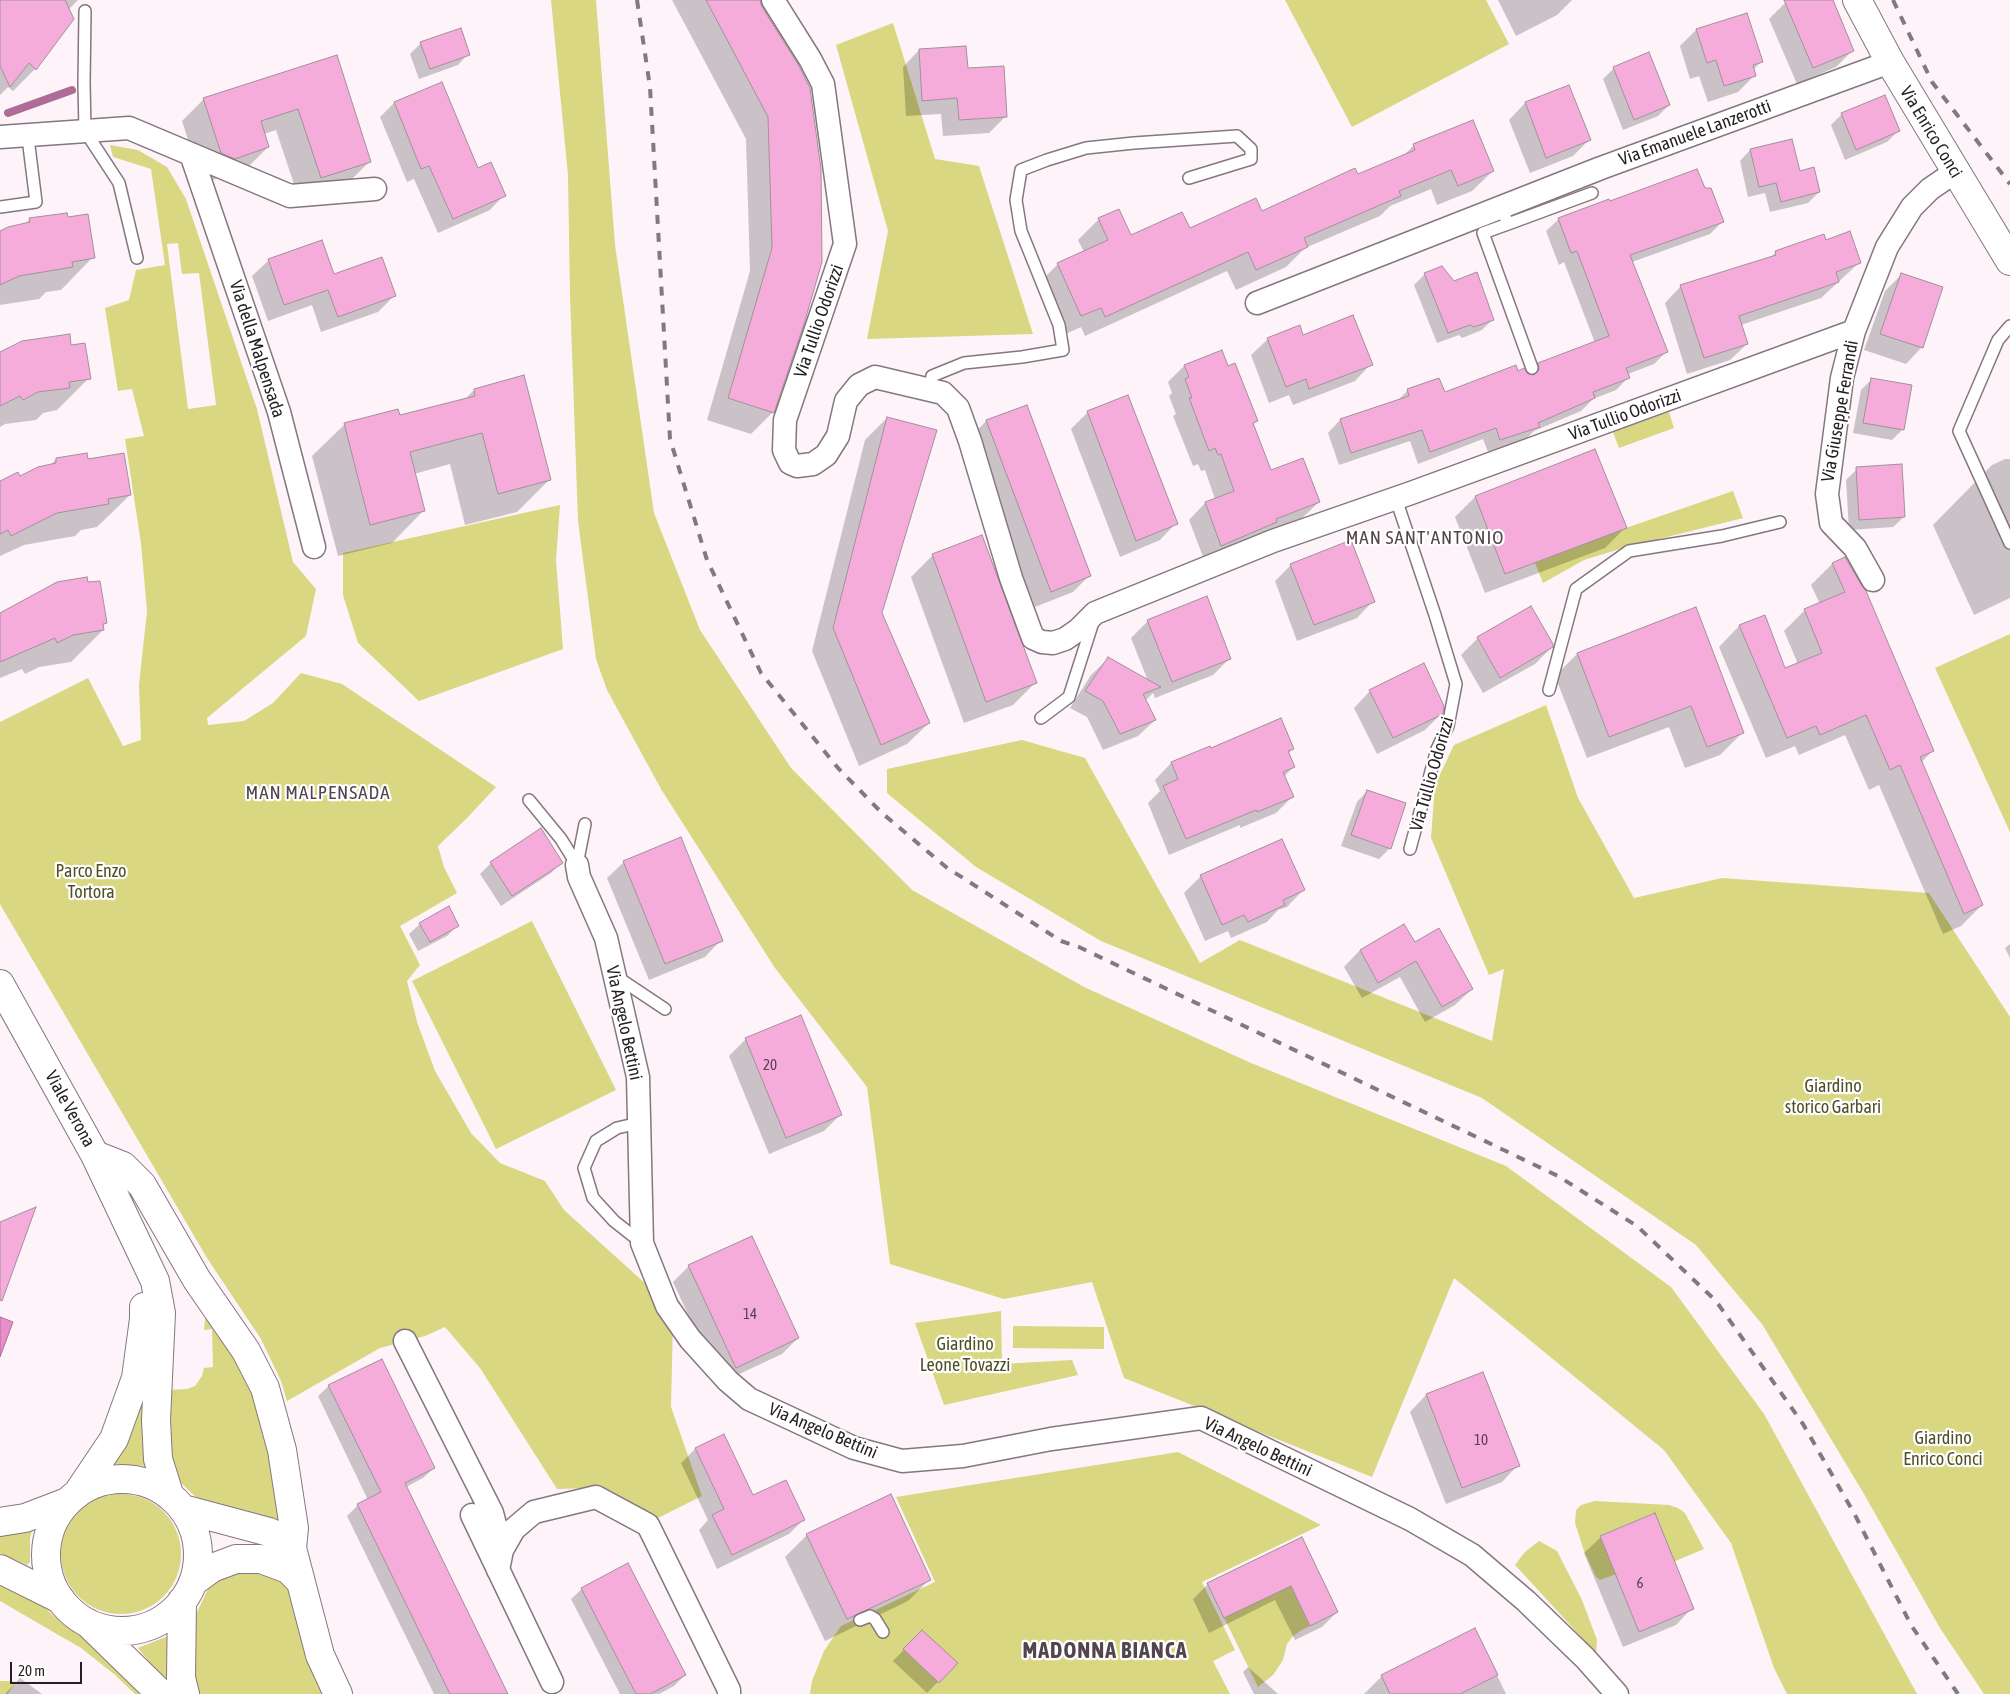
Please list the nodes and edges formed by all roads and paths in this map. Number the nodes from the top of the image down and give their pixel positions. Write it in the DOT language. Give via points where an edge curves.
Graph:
graph roads {
  1 [pos="773,0"];
  2 [pos="1857,0"];
  3 [pos="85,11"];
  4 [pos="1890,62"];
  5 [pos="86,132"];
  6 [pos="29,135"];
  7 [pos="0,137"];
  8 [pos="191,154"];
  9 [pos="1955,172"];
  10 [pos="1189,178"];
  11 [pos="375,189"];
  12 [pos="1592,194"];
  13 [pos="0,207"];
  14 [pos="1504,216"];
  15 [pos="137,258"];
  16 [pos="2010,261"];
  17 [pos="1257,303"];
  18 [pos="2010,326"];
  19 [pos="1854,331"];
  20 [pos="1532,368"];
  21 [pos="930,390"];
  22 [pos="1396,499"];
  23 [pos="1780,522"];
  24 [pos="2010,544"];
  25 [pos="314,547"];
  26 [pos="1873,580"];
  27 [pos="1095,613"];
  28 [pos="1549,690"];
  29 [pos="1041,718"];
  30 [pos="529,800"];
  31 [pos="585,824"];
  32 [pos="1410,849"];
  33 [pos="577,865"];
  34 [pos="615,976"];
  35 [pos="0,984"];
  36 [pos="665,1009"];
  37 [pos="639,1124"];
  38 [pos="95,1155"];
  39 [pos="134,1236"];
  40 [pos="642,1243"];
  41 [pos="405,1341"];
  42 [pos="72,1498"];
  43 [pos="176,1502"];
  44 [pos="472,1515"];
  45 [pos="0,1522"];
  46 [pos="292,1548"];
  47 [pos="500,1560"];
  48 [pos="0,1569"];
  49 [pos="300,1581"];
  50 [pos="188,1591"];
  51 [pos="60,1599"];
  52 [pos="860,1620"];
  53 [pos="88,1623"];
  54 [pos="883,1632"];
  55 [pos="552,1682"];
  56 [pos="161,1694"];
  57 [pos="185,1694"];
  58 [pos="338,1694"];
  59 [pos="729,1694"];
  60 [pos="1617,1694"];
  1 -- 21 [label="street, Via Tullio Odorizzi" via="823,84 845,244 785,420 784,450 790,463 798,466 813,464 826,455 838,436 846,401 859,385 875,377"];
  2 -- 4 [label="main road, Via Enrico Conci"];
  3 -- 5 [label="lane"];
  4 -- 9 [label="main road, Via Enrico Conci"];
  4 -- 14 [label="street, Via Emanuele Lanzerotti" via="1601,168"];
  5 -- 6 [label="street"];
  5 -- 8 [label="street" via="129,128"];
  5 -- 15 [label="lane" via="119,184"];
  6 -- 7 [label="street"];
  6 -- 13 [label="lane" via="36,202"];
  8 -- 11 [label="street" via="290,196"];
  8 -- 25 [label="street, Via della Malpensada" via="278,412"];
  9 -- 16 [label="main road, Via Enrico Conci"];
  9 -- 19 [label="street, Via Giuseppe Ferrandi" via="1930,189 1912,207 1887,247"];
  10 -- 21 [label="lane" via="1251,159 1251,149 1237,136 1134,143 1086,148 1022,170 1016,200 1021,231 1059,325 1063,350 964,363 932,376"];
  12 -- 14 [label="lane, Via Emanuele Lanzerotti"];
  14 -- 17 [label="street, Via Emanuele Lanzerotti"];
  14 -- 20 [label="lane, Via Emanuele Lanzerotti" via="1483,233"];
  18 -- 24 [label="lane" via="1998,340 1959,431"];
  19 -- 22 [label="street, Via Tullio Odorizzi"];
  19 -- 26 [label="street, Via Giuseppe Ferrandi" via="1842,378 1826,494 1831,523 1855,548"];
  21 -- 27 [label="street, Via Tullio Odorizzi" via="943,393 958,408 1010,578 1033,638 1053,643 1065,639"];
  22 -- 27 [label="street, Via Tullio Odorizzi" via="1272,541"];
  22 -- 32 [label="lane, Via Tullio Odorizzi" via="1456,684 1448,726 1437,749"];
  23 -- 28 [label="lane" via="1722,536 1629,551 1576,589"];
  27 -- 29 [label="lane" via="1069,697"];
  30 -- 33 [label="lane, Via Angelo Bettini" via="561,839"];
  31 -- 33 [label="lane"];
  33 -- 34 [label="street, Via Angelo Bettini" via="579,877 606,938"];
  34 -- 36 [label="lane"];
  34 -- 37 [label="street, Via Angelo Bettini" via="638,1077"];
  35 -- 38 [label="main road, Viale Verona"];
  37 -- 40 [label="street, Via Angelo Bettini"];
  37 -- 40 [label="lane" via="617,1128 596,1141 584,1168 593,1198 614,1221"];
  38 -- 39 [label="main road, Viale Verona"];
  38 -- 46 [label="main road" via="123,1166 142,1186 198,1280 246,1351 265,1388 282,1450 294,1528"];
  39 -- 42 [label="main road, Viale Verona" via="143,1284 144,1319 136,1378 114,1439"];
  39 -- 43 [label="main road, Viale Verona" via="155,1282 161,1313 156,1420 158,1458"];
  40 -- 60 [label="street, Via Angelo Bettini" via="667,1306 690,1339 749,1399 780,1414 854,1448 902,1461 963,1456 1051,1439 1201,1418 1410,1519 1472,1555 1526,1601"];
  41 -- 47 [label="street" via="492,1513"];
  42 -- 43 [label="main road" via="98,1482 123,1479 147,1483"];
  42 -- 45 [label="main road" via="25,1518"];
  42 -- 51 [label="main road" via="55,1519 46,1552 50,1580"];
  43 -- 46 [label="main road" via="269,1532"];
  43 -- 50 [label="main road" via="193,1527 197,1545 198,1564"];
  44 -- 47 [label="street"];
  46 -- 49 [label="main road"];
  47 -- 55 [label="street"];
  47 -- 59 [label="street" via="514,1529 534,1512 596,1497 648,1525"];
  48 -- 51 [label="main road"];
  49 -- 50 [label="main road" via="288,1569 261,1559 236,1559 212,1568"];
  49 -- 58 [label="main road" via="320,1654"];
  50 -- 53 [label="main road" via="168,1614 148,1626 127,1631"];
  50 -- 57 [label="main road" via="181,1678"];
  51 -- 53 [label="main road"];
  52 -- 54 [label="lane" via="870,1616"];
  53 -- 56 [label="main road"];
}
